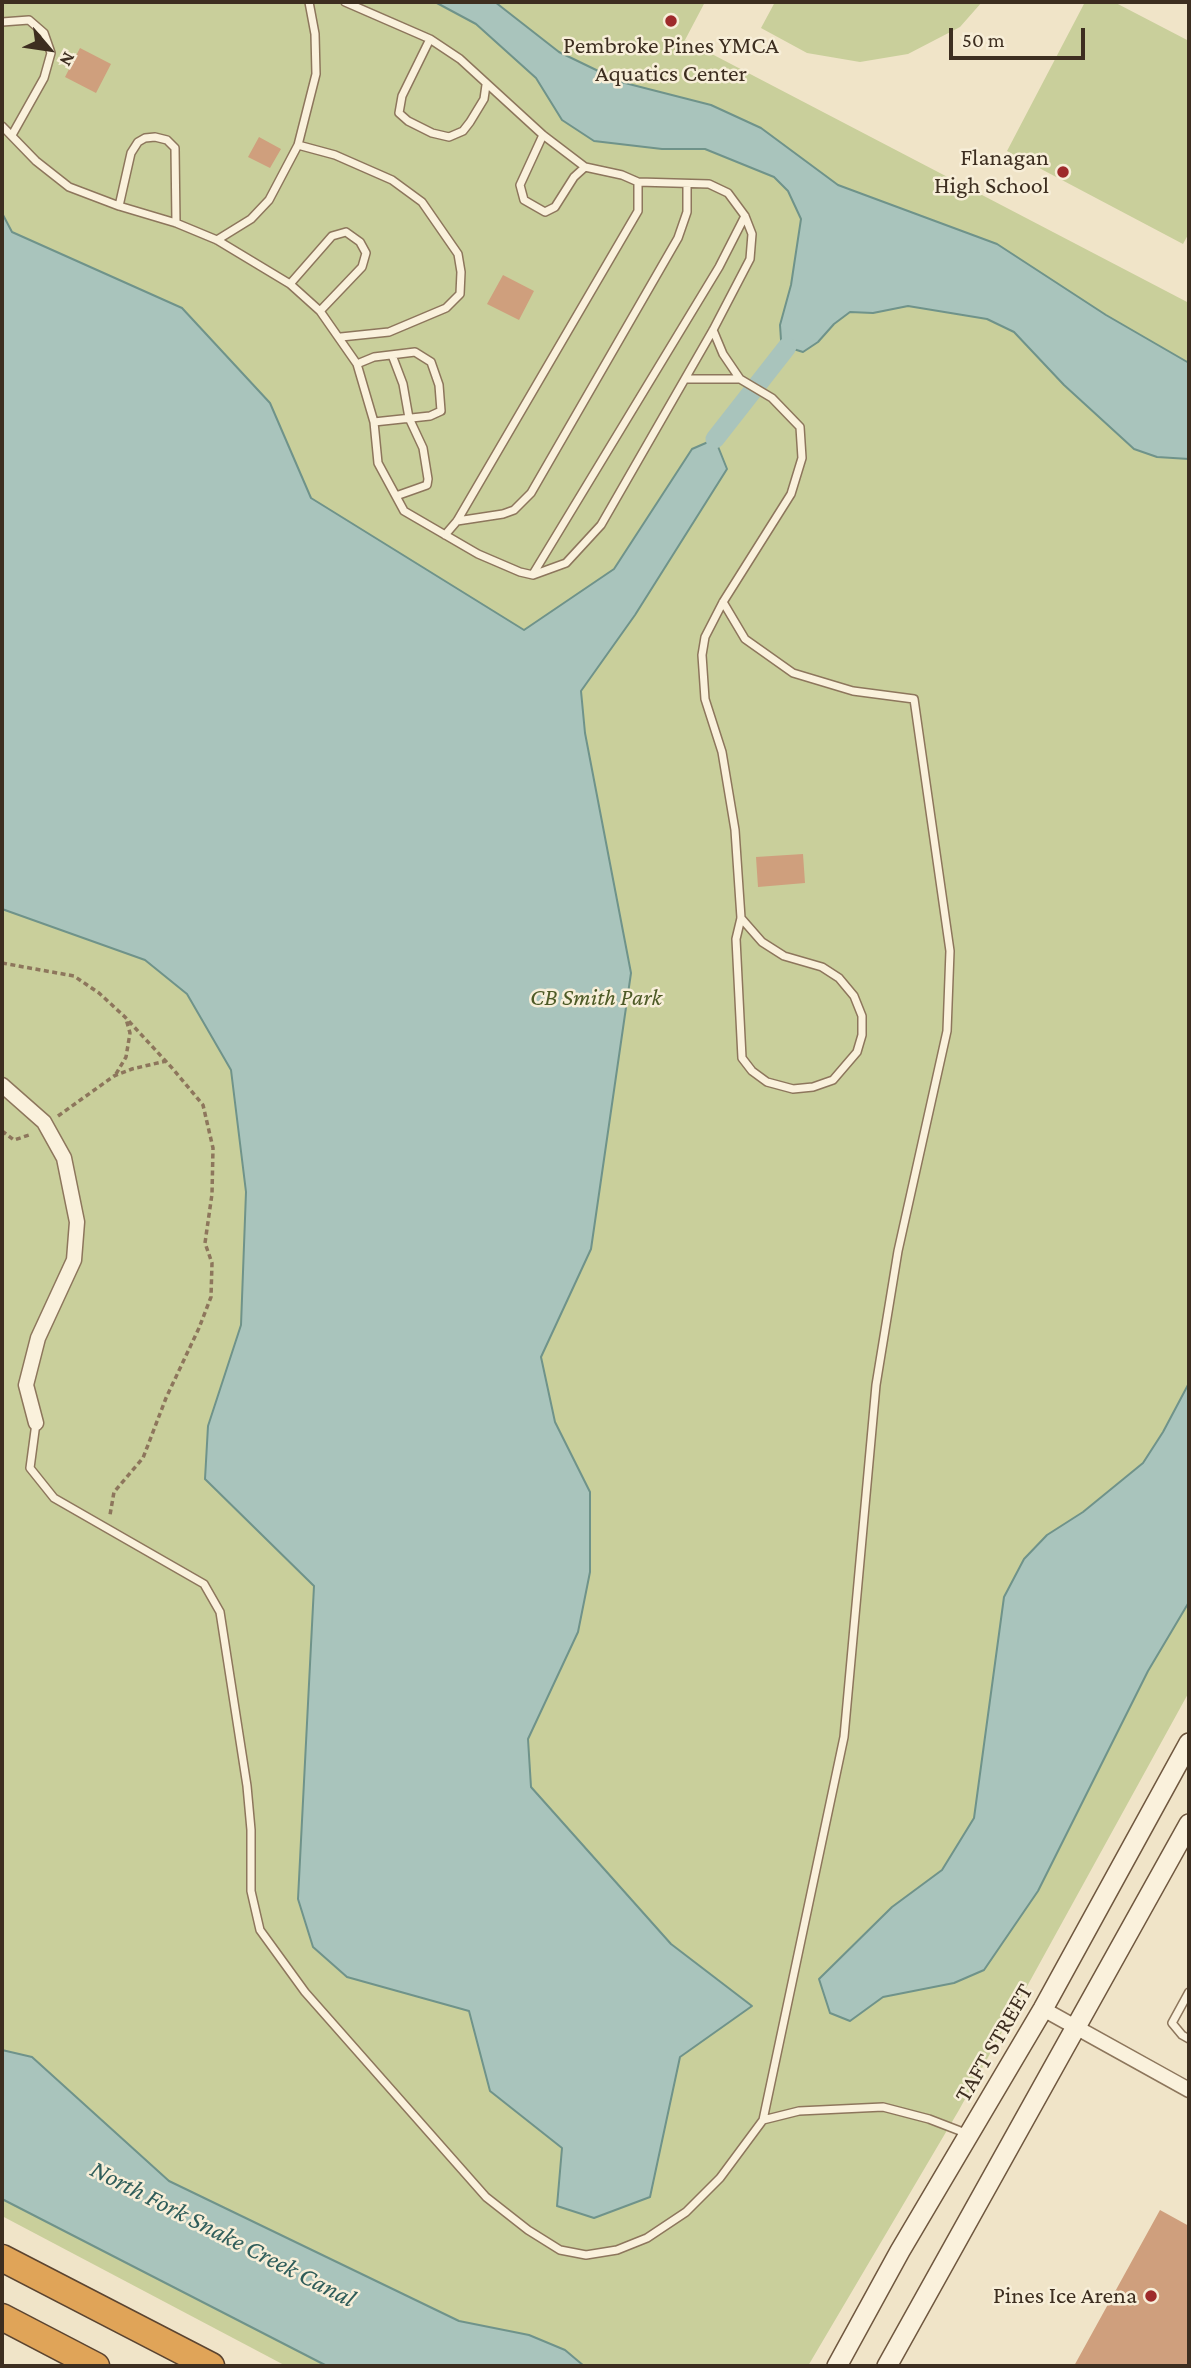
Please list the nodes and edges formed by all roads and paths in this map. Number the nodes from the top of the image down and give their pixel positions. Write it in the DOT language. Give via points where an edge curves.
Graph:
graph roads {
  1 [pos="309,2"];
  2 [pos="345,2"];
  3 [pos="2,22"];
  4 [pos="430,39"];
  5 [pos="486,85"];
  6 [pos="2,126"];
  7 [pos="12,135"];
  8 [pos="543,135"];
  9 [pos="298,145"];
  10 [pos="585,167"];
  11 [pos="638,182"];
  12 [pos="687,185"];
  13 [pos="119,205"];
  14 [pos="745,216"];
  15 [pos="176,223"];
  16 [pos="217,240"];
  17 [pos="290,284"];
  18 [pos="320,311"];
  19 [pos="713,330"];
  20 [pos="341,337"];
  21 [pos="392,355"];
  22 [pos="357,364"];
  23 [pos="685,379"];
  24 [pos="741,380"];
  25 [pos="409,418"];
  26 [pos="374,422"];
  27 [pos="396,496"];
  28 [pos="457,521"];
  29 [pos="445,535"];
  30 [pos="533,575"];
  31 [pos="723,602"];
  32 [pos="741,918"];
  33 [pos="2,963"];
  34 [pos="125,1017"];
  35 [pos="166,1061"];
  36 [pos="114,1076"];
  37 [pos="2,1085"];
  38 [pos="54,1119"];
  39 [pos="2,1131"];
  40 [pos="34,1133"];
  41 [pos="36,1423"];
  42 [pos="107,1528"];
  43 [pos="1189,1743"];
  44 [pos="1189,1824"];
  45 [pos="1189,1992"];
  46 [pos="1043,2009"];
  47 [pos="1076,2028"];
  48 [pos="1189,2039"];
  49 [pos="1189,2090"];
  50 [pos="763,2120"];
  51 [pos="969,2134"];
  52 [pos="2,2258"];
  53 [pos="2,2316"];
  54 [pos="96,2366"];
  55 [pos="211,2366"];
  56 [pos="837,2366"];
  57 [pos="887,2366"];
  1 -- 9 [label="lane" via="316,74"];
  2 -- 4 [label="lane"];
  3 -- 7 [label="lane" via="29,20 44,33 51,53 44,78"];
  4 -- 5 [label="lane" via="460,59"];
  4 -- 5 [label="lane" via="402,96 399,113 408,121 449,137 463,131 484,99"];
  5 -- 8 [label="lane"];
  6 -- 7 [label="lane"];
  7 -- 13 [label="lane" via="69,187"];
  8 -- 10 [label="lane"];
  8 -- 10 [label="lane" via="520,185 524,200 545,212 555,207"];
  9 -- 16 [label="lane" via="269,200 251,219"];
  9 -- 20 [label="lane" via="335,155 392,180 422,202 458,254 460,294 446,308 389,332"];
  10 -- 11 [label="lane"];
  11 -- 12 [label="lane"];
  11 -- 28 [label="lane" via="638,211"];
  12 -- 14 [label="lane" via="709,184 727,193"];
  12 -- 28 [label="lane" via="687,212 678,238 531,493 514,510"];
  13 -- 15 [label="lane"];
  13 -- 15 [label="lane" via="131,153 138,142 155,137 167,140 175,148"];
  14 -- 19 [label="lane" via="752,234 750,259"];
  14 -- 30 [label="lane" via="719,267"];
  15 -- 16 [label="lane"];
  16 -- 17 [label="lane"];
  17 -- 18 [label="lane"];
  17 -- 18 [label="lane" via="332,236 346,232 360,242 366,253 362,267"];
  18 -- 20 [label="lane"];
  19 -- 23 [label="lane"];
  19 -- 24 [label="lane"];
  20 -- 22 [label="lane"];
  21 -- 22 [label="lane"];
  21 -- 25 [label="lane"];
  21 -- 25 [label="lane" via="415,352 431,362 439,385 441,411"];
  22 -- 26 [label="lane"];
  23 -- 24 [label="lane"];
  23 -- 30 [label="lane" via="601,525 566,563"];
  24 -- 31 [label="lane" via="772,398 800,426 802,458 791,494"];
  25 -- 26 [label="lane"];
  25 -- 27 [label="lane" via="423,449 427,485"];
  26 -- 27 [label="lane" via="378,463"];
  27 -- 29 [label="lane" via="404,511"];
  28 -- 29 [label="lane"];
  29 -- 30 [label="lane" via="478,554"];
  31 -- 32 [label="lane" via="705,637 702,655 705,699 722,752 735,830"];
  31 -- 50 [label="lane" via="745,639 793,673 853,691 914,699 950,951 947,1031 898,1251 876,1385 844,1737"];
  32 -- 32 [label="lane" via="736,939 742,1058 767,1082 793,1089 833,1080 857,1052 862,1035 862,1016 854,996 822,967 784,956 762,942"];
  33 -- 34 [label="path" via="74,976"];
  34 -- 35 [label="path"];
  34 -- 36 [label="path" via="130,1033 126,1058"];
  35 -- 36 [label="path"];
  35 -- 42 [label="path" via="203,1105 214,1148 205,1243 212,1263 211,1297 143,1458 114,1492"];
  36 -- 38 [label="path"];
  37 -- 41 [label="street" via="44,1122 58,1147 77,1222 74,1260 38,1338 26,1385"];
  39 -- 40 [label="path" via="14,1140"];
  41 -- 42 [label="lane" via="30,1468 54,1498"];
  42 -- 50 [label="lane" via="204,1584 219,1612 247,1787 251,1891 260,1930 305,1992 486,2197 560,2250 586,2255 617,2250 647,2238 686,2212 720,2178"];
  43 -- 46 [label="street, TAFT STREET"];
  44 -- 47 [label="street"];
  45 -- 48 [label="lane" via="1172,2023"];
  46 -- 47 [label="street"];
  46 -- 51 [label="street, TAFT STREET"];
  47 -- 49 [label="street"];
  47 -- 57 [label="street"];
  50 -- 51 [label="lane" via="799,2111 883,2107"];
  51 -- 56 [label="street, TAFT STREET"];
  52 -- 55 [label="highway"];
  53 -- 54 [label="highway"];
}
